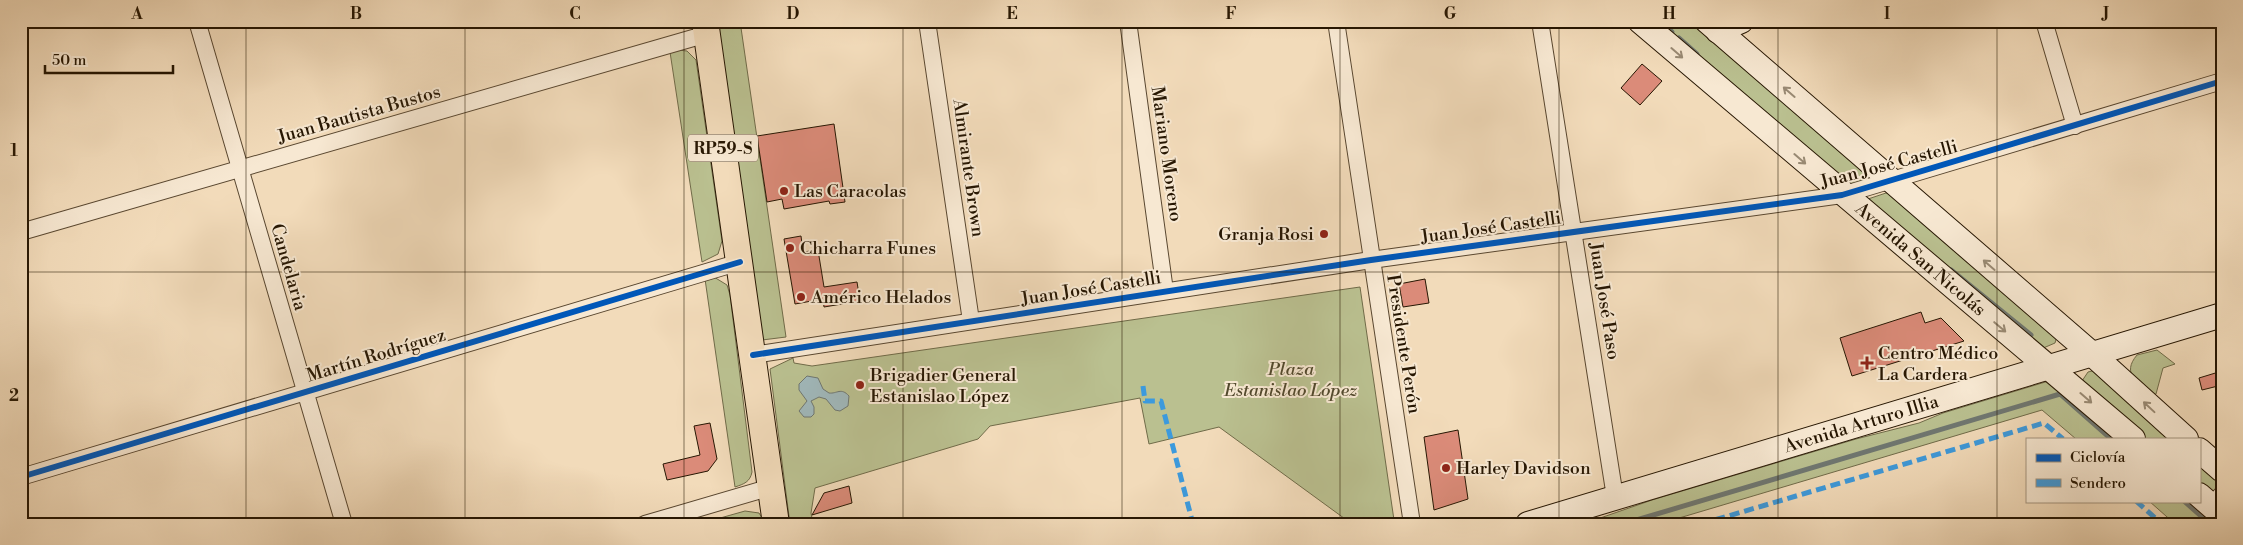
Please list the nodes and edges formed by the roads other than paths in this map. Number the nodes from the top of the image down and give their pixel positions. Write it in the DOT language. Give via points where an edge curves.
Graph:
graph roads {
  1 [pos="197,21"];
  2 [pos="927,21"];
  3 [pos="1128,21"];
  4 [pos="1336,21"];
  5 [pos="1540,21"];
  6 [pos="1640,21"];
  7 [pos="1741,21"];
  8 [pos="2044,21"];
  9 [pos="1712,26"];
  10 [pos="706,27"];
  11 [pos="2222,80"];
  12 [pos="2075,126"];
  13 [pos="240,169"];
  14 [pos="1892,181"];
  15 [pos="1842,195"];
  16 [pos="1573,230"];
  17 [pos="21,232"];
  18 [pos="1371,260"];
  19 [pos="740,262"];
  20 [pos="1165,291"];
  21 [pos="2222,315"];
  22 [pos="972,321"];
  23 [pos="753,354"];
  24 [pos="2092,354"];
  25 [pos="2049,366"];
  26 [pos="305,392"];
  27 [pos="2132,438"];
  28 [pos="2185,438"];
  29 [pos="2200,451"];
  30 [pos="2222,470"];
  31 [pos="21,477"];
  32 [pos="771,486"];
  33 [pos="1615,497"];
  34 [pos="344,524"];
  35 [pos="645,524"];
  36 [pos="776,524"];
  37 [pos="1412,524"];
  38 [pos="1528,524"];
  1 -- 13 [label="street, Candelaria"];
  2 -- 22 [label="street, Almirante Brown"];
  3 -- 20 [label="street, Mariano Moreno"];
  4 -- 18 [label="street, Presidente Perón"];
  5 -- 16 [label="street, Juan José Paso"];
  6 -- 15 [label="street, Avenida San Nicolás, one-way"];
  7 -- 9 [label="street"];
  8 -- 12 [label="street"];
  14 -- 9 [label="street, one-way"];
  10 -- 13 [label="street, Juan Bautista Bustos"];
  10 -- 19 [label="main road, RP59-S"];
  11 -- 12 [label="street, Juan José Castelli"];
  12 -- 14 [label="street, Juan José Castelli"];
  13 -- 17 [label="street, Juan Bautista Bustos"];
  13 -- 26 [label="street, Candelaria"];
  14 -- 15 [label="street, Juan José Castelli"];
  24 -- 14 [label="street, one-way"];
  15 -- 16 [label="street, Juan José Castelli"];
  15 -- 25 [label="street, Avenida San Nicolás, one-way"];
  16 -- 18 [label="street, Juan José Castelli"];
  16 -- 33 [label="street, Juan José Paso"];
  18 -- 20 [label="street, Juan José Castelli"];
  18 -- 37 [label="street, Presidente Perón"];
  19 -- 23 [label="main road, RP59-S"];
  19 -- 26 [label="street, Martín Rodríguez"];
  20 -- 22 [label="street, Juan José Castelli"];
  21 -- 24 [label="street, Avenida Arturo Illia"];
  22 -- 23 [label="street, Juan José Castelli"];
  23 -- 32 [label="main road, RP59-S"];
  24 -- 25 [label="street, Avenida Arturo Illia"];
  28 -- 24 [label="street, one-way"];
  25 -- 27 [label="street, Avenida San Nicolás, one-way"];
  25 -- 33 [label="street, Avenida Arturo Illia"];
  26 -- 31 [label="street, Martín Rodríguez"];
  26 -- 34 [label="street, Candelaria"];
  29 -- 30 [label="street"];
  32 -- 35 [label="street"];
  32 -- 36 [label="main road, RP59-S"];
  33 -- 38 [label="street, Avenida Arturo Illia"];
}
